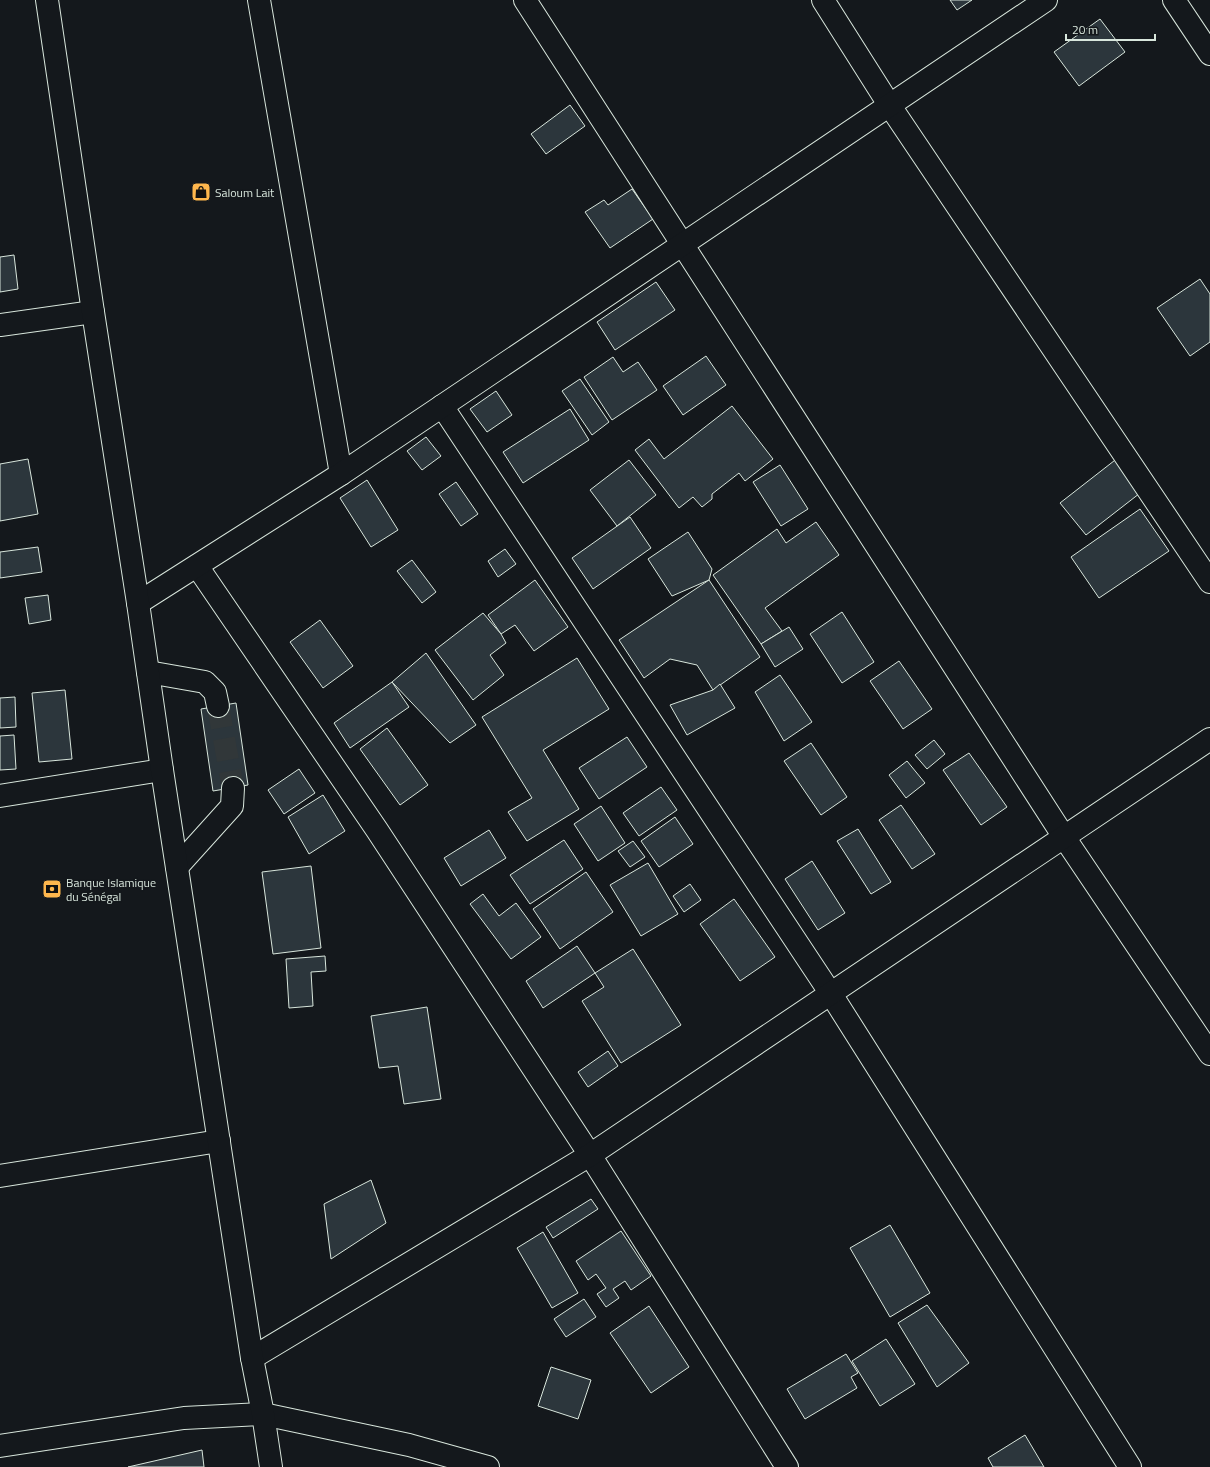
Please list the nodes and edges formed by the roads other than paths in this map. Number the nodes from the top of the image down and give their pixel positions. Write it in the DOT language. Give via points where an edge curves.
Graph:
graph roads {
  1 [pos="47,0"];
  2 [pos="259,0"];
  3 [pos="525,0"];
  4 [pos="823,0"];
  5 [pos="1046,0"];
  6 [pos="1174,0"];
  7 [pos="1210,54"];
  8 [pos="890,106"];
  9 [pos="682,244"];
  10 [pos="93,312"];
  11 [pos="0,325"];
  12 [pos="442,406"];
  13 [pos="341,474"];
  14 [pos="197,566"];
  15 [pos="1210,582"];
  16 [pos="138,604"];
  17 [pos="148,672"];
  18 [pos="218,706"];
  19 [pos="1210,739"];
  20 [pos="162,770"];
  21 [pos="233,788"];
  22 [pos="0,796"];
  23 [pos="1064,837"];
  24 [pos="177,867"];
  25 [pos="830,994"];
  26 [pos="1210,1054"];
  27 [pos="219,1141"];
  28 [pos="590,1156"];
  29 [pos="0,1176"];
  30 [pos="252,1358"];
  31 [pos="263,1414"];
  32 [pos="0,1446"];
  33 [pos="475,1465"];
  34 [pos="271,1467"];
  35 [pos="787,1467"];
  36 [pos="1130,1467"];
  1 -- 10 [label="main road"];
  2 -- 13 [label="main road"];
  3 -- 9 [label="main road"];
  4 -- 8 [label="main road"];
  5 -- 8 [label="main road"];
  6 -- 7 [label="main road"];
  8 -- 9 [label="main road"];
  8 -- 15 [label="main road"];
  9 -- 12 [label="main road"];
  9 -- 23 [label="main road"];
  10 -- 11 [label="main road"];
  10 -- 16 [label="main road"];
  12 -- 13 [label="main road"];
  12 -- 25 [label="main road"];
  13 -- 14 [label="main road"];
  14 -- 16 [label="main road"];
  14 -- 28 [label="main road" via="377,830"];
  16 -- 17 [label="main road"];
  17 -- 18 [label="main road" via="205,682 215,692"];
  17 -- 20 [label="main road"];
  19 -- 23 [label="main road"];
  20 -- 22 [label="main road"];
  20 -- 24 [label="main road"];
  21 -- 24 [label="main road" via="232,806"];
  23 -- 25 [label="main road"];
  23 -- 26 [label="main road"];
  24 -- 27 [label="main road"];
  25 -- 28 [label="main road"];
  25 -- 36 [label="main road"];
  27 -- 29 [label="main road"];
  27 -- 30 [label="main road"];
  28 -- 30 [label="main road"];
  28 -- 35 [label="main road"];
  30 -- 31 [label="main road"];
  31 -- 32 [label="main road" via="184,1418"];
  31 -- 33 [label="main road" via="409,1445"];
  31 -- 34 [label="main road"];
}
